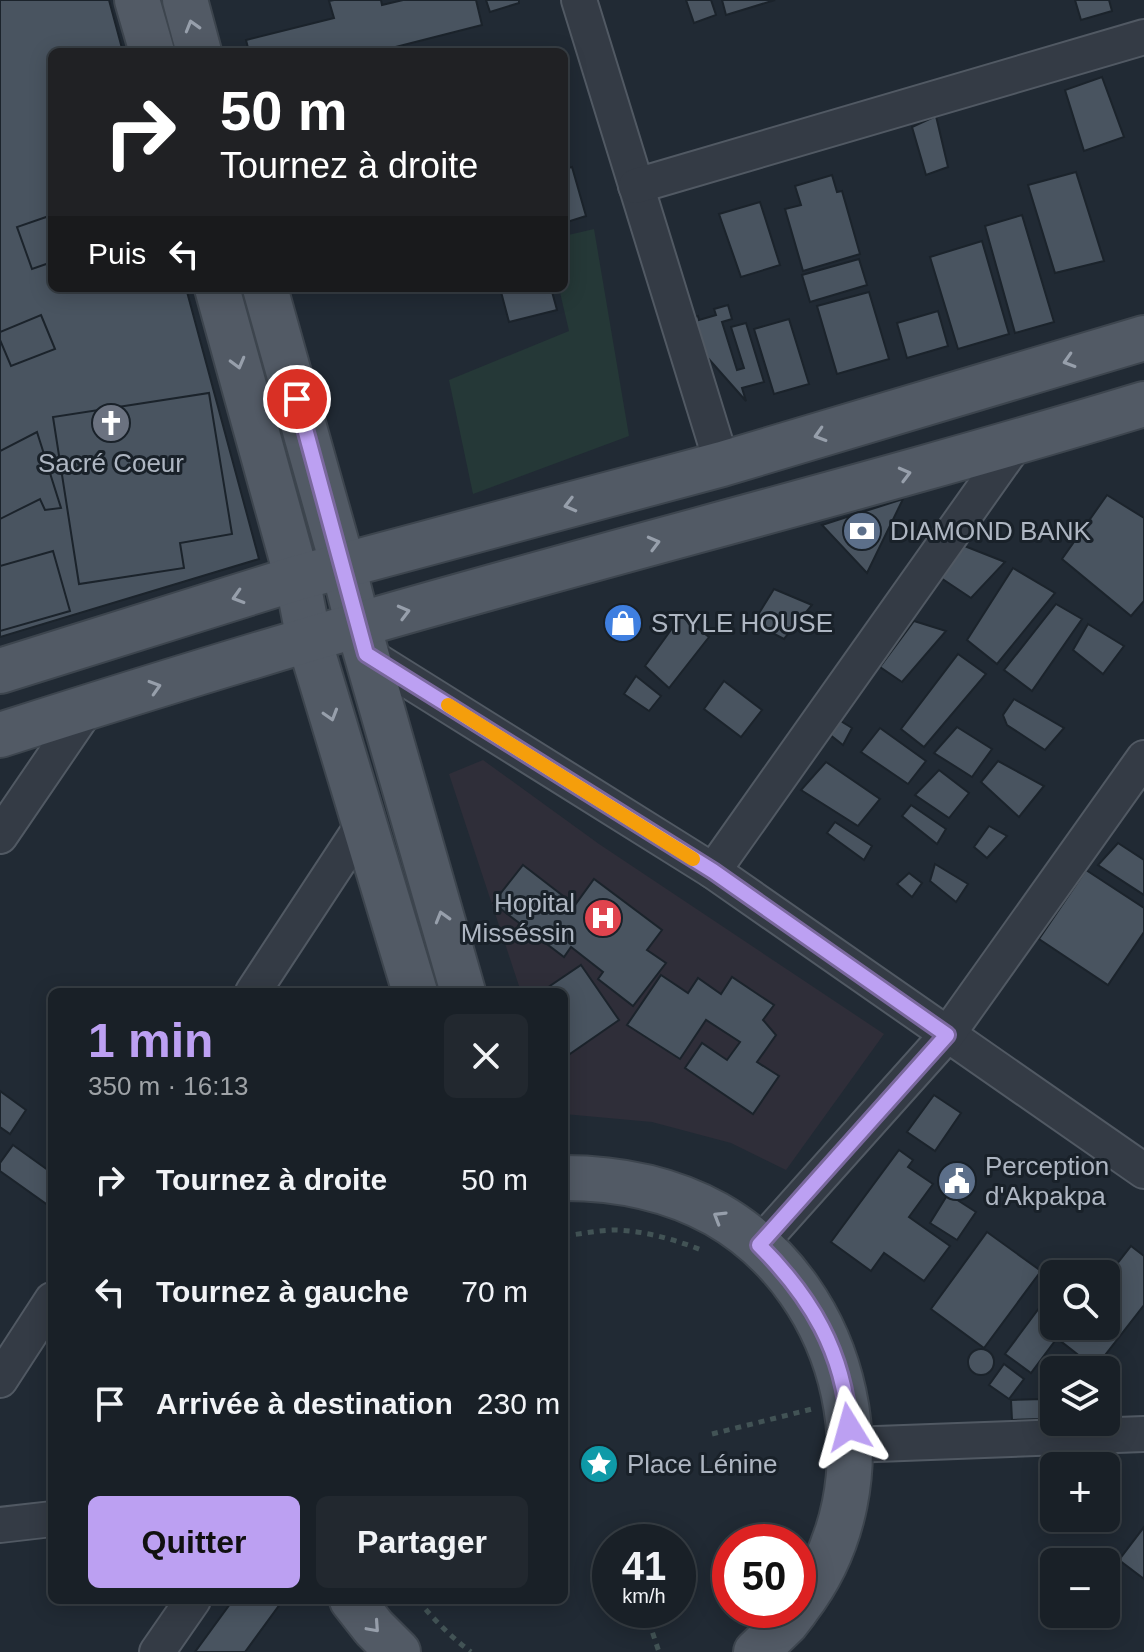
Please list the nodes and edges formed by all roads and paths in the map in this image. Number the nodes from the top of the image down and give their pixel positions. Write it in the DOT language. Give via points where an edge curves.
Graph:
graph roads {
  1 [pos="137,0"];
  2 [pos="185,0"];
  3 [pos="579,0"];
  4 [pos="1144,37"];
  5 [pos="151,48"];
  6 [pos="198,48"];
  7 [pos="636,186"];
  8 [pos="218,292"];
  9 [pos="266,292"];
  10 [pos="1144,338"];
  11 [pos="1144,404"];
  12 [pos="1016,443"];
  13 [pos="722,464"];
  14 [pos="343,566"];
  15 [pos="297,578"];
  16 [pos="362,639"];
  17 [pos="309,640"];
  18 [pos="0,671"];
  19 [pos="88,707"];
  20 [pos="0,735"];
  21 [pos="1144,758"];
  22 [pos="364,823"];
  23 [pos="0,836"];
  24 [pos="713,871"];
  25 [pos="256,988"];
  26 [pos="414,988"];
  27 [pos="462,988"];
  28 [pos="947,1035"];
  29 [pos="1144,1171"];
  30 [pos="568,1178"];
  31 [pos="568,1236"];
  32 [pos="759,1245"];
  33 [pos="707,1252"];
  34 [pos="48,1306"];
  35 [pos="0,1380"];
  36 [pos="818,1407"];
  37 [pos="712,1434"];
  38 [pos="1144,1434"];
  39 [pos="850,1445"];
  40 [pos="48,1519"];
  41 [pos="0,1525"];
  42 [pos="816,1580"];
  43 [pos="190,1604"];
  44 [pos="355,1604"];
  45 [pos="421,1604"];
  46 [pos="651,1628"];
  47 [pos="780,1628"];
  48 [pos="157,1652"];
  49 [pos="398,1652"];
  50 [pos="471,1652"];
  51 [pos="659,1652"];
  52 [pos="756,1652"];
  1 -- 5 [label="main road"];
  6 -- 2 [label="main road, one-way"];
  3 -- 7 [label="street"];
  4 -- 7 [label="street"];
  7 -- 13 [label="street"];
  8 -- 15 [label="main road, one-way"];
  9 -- 14 [label="main road"];
  10 -- 13 [label="main road, one-way"];
  11 -- 12 [label="main road"];
  16 -- 12 [label="main road, one-way"];
  12 -- 24 [label="street"];
  13 -- 14 [label="main road, one-way"];
  14 -- 15 [label="main road"];
  14 -- 16 [label="main road"];
  15 -- 17 [label="main road"];
  15 -- 18 [label="main road, one-way"];
  16 -- 17 [label="main road"];
  16 -- 24 [label="street"];
  27 -- 16 [label="main road, one-way"];
  19 -- 17 [label="main road, one-way"];
  17 -- 22 [label="main road, one-way"];
  19 -- 20 [label="main road"];
  19 -- 23 [label="street"];
  21 -- 28 [label="street"];
  22 -- 25 [label="street"];
  22 -- 26 [label="main road"];
  24 -- 28 [label="street"];
  28 -- 29 [label="street"];
  28 -- 32 [label="street"];
  32 -- 30 [label="main road, one-way" via="716,1214 669,1193 617,1181"];
  31 -- 33 [label="path" via="614,1230 646,1233"];
  32 -- 39 [label="main road" via="808,1302 826,1335 839,1371"];
  34 -- 35 [label="street"];
  36 -- 37 [label="path"];
  38 -- 39 [label="street"];
  39 -- 42 [label="main road" via="838,1527"];
  40 -- 41 [label="street"];
  43 -- 48 [label="street"];
  44 -- 49 [label="main road, one-way"];
  45 -- 50 [label="path"];
  46 -- 51 [label="path"];
  47 -- 52 [label="main road"];
}
